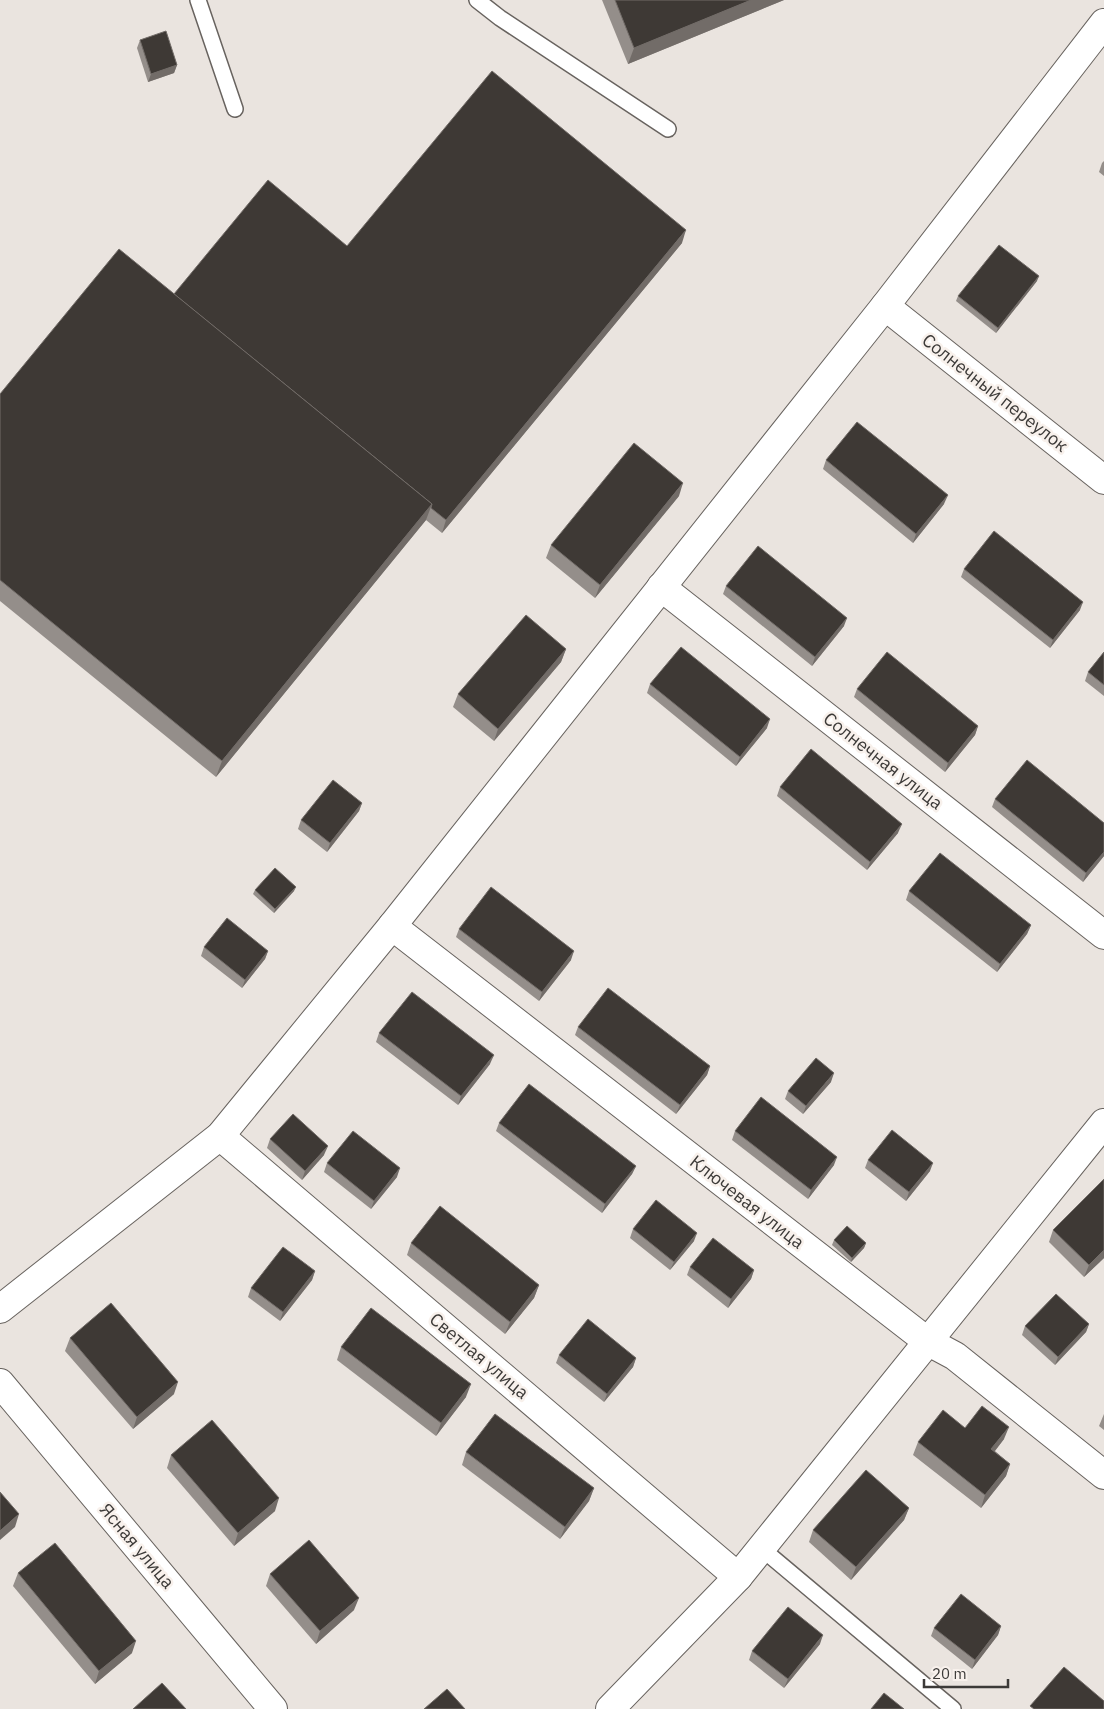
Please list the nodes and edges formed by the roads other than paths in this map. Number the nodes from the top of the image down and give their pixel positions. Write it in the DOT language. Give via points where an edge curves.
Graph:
graph roads {
  1 [pos="198,0"];
  2 [pos="477,0"];
  3 [pos="1104,23"];
  4 [pos="235,109"];
  5 [pos="668,129"];
  6 [pos="885,306"];
  7 [pos="1104,480"];
  8 [pos="661,586"];
  9 [pos="392,926"];
  10 [pos="1104,935"];
  11 [pos="1104,1123"];
  12 [pos="220,1136"];
  13 [pos="0,1310"];
  14 [pos="927,1341"];
  15 [pos="0,1383"];
  16 [pos="1104,1475"];
  17 [pos="761,1548"];
  18 [pos="738,1577"];
  19 [pos="273,1709"];
  20 [pos="610,1709"];
  21 [pos="953,1709"];
  1 -- 4 [label="lane"];
  2 -- 5 [label="lane"];
  3 -- 6 [label="street"];
  6 -- 7 [label="street, Солнечный переулок"];
  6 -- 8 [label="street"];
  8 -- 9 [label="street"];
  8 -- 10 [label="street, Солнечная улица"];
  9 -- 12 [label="street"];
  9 -- 14 [label="street, Ключевая улица"];
  11 -- 14 [label="street"];
  12 -- 13 [label="street"];
  12 -- 18 [label="street, Светлая улица"];
  14 -- 16 [label="street, Ключевая улица" via="955,1356"];
  14 -- 17 [label="street"];
  15 -- 19 [label="street, Ясная улица"];
  17 -- 18 [label="street"];
  17 -- 21 [label="lane"];
  18 -- 20 [label="street"];
}
